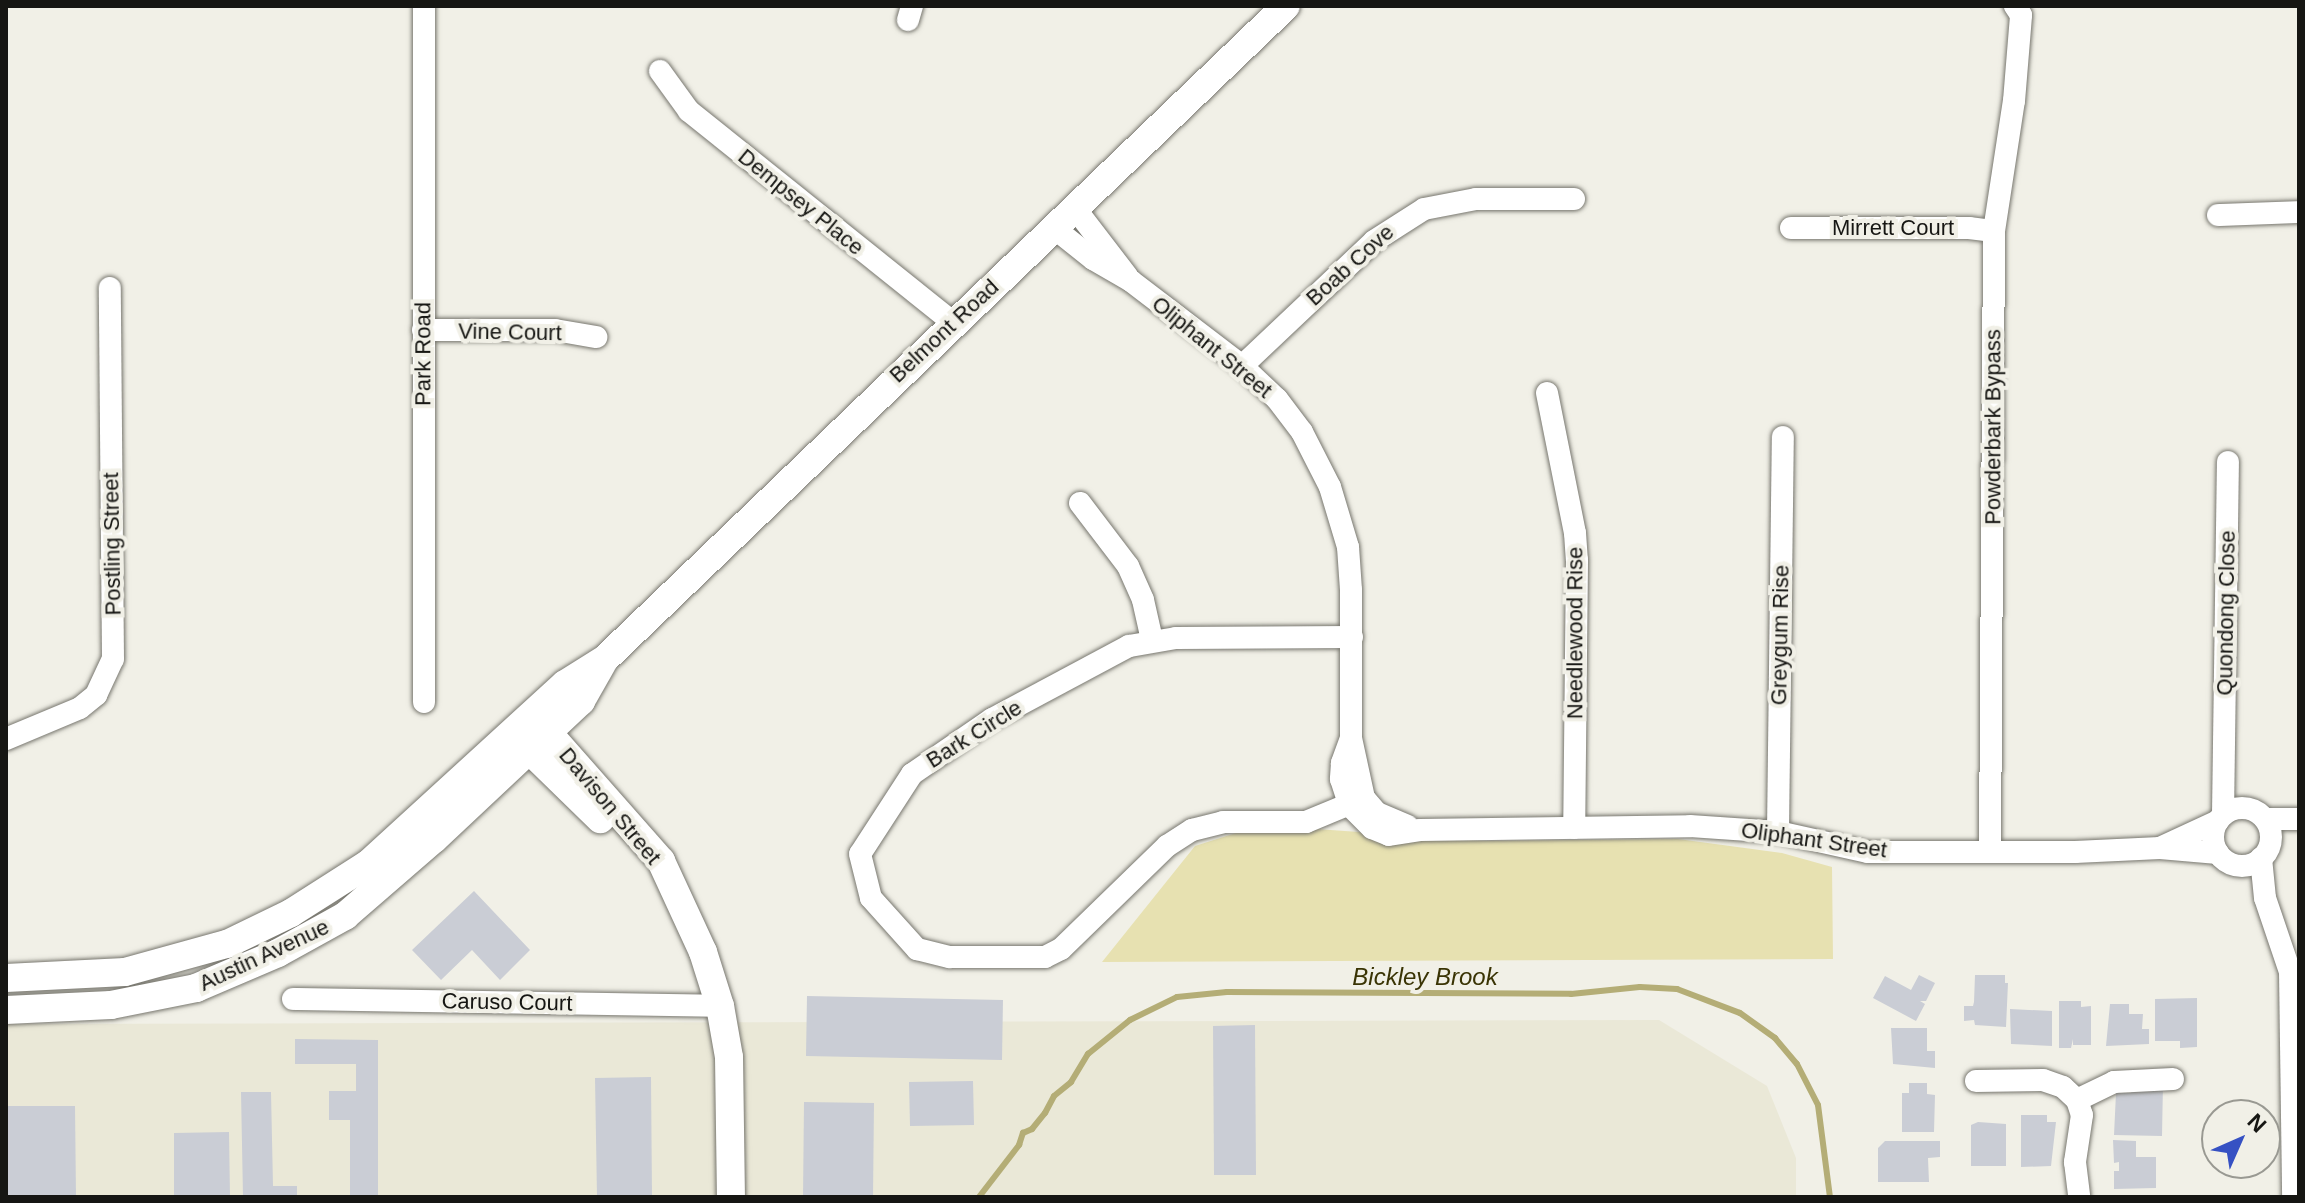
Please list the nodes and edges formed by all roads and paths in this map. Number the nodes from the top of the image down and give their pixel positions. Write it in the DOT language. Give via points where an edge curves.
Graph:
graph roads {
  1 [pos="424,6"];
  2 [pos="1286,6"];
  3 [pos="2015,6"];
  4 [pos="660,71"];
  5 [pos="1574,199"];
  6 [pos="1074,207"];
  7 [pos="2299,212"];
  8 [pos="2218,215"];
  9 [pos="1054,228"];
  10 [pos="1791,228"];
  11 [pos="1994,231"];
  12 [pos="1131,281"];
  13 [pos="110,288"];
  14 [pos="952,322"];
  15 [pos="423,330"];
  16 [pos="596,337"];
  17 [pos="1242,366"];
  18 [pos="1547,393"];
  19 [pos="1783,437"];
  20 [pos="2228,462"];
  21 [pos="1080,503"];
  22 [pos="1352,637"];
  23 [pos="1152,640"];
  24 [pos="424,702"];
  25 [pos="530,733"];
  26 [pos="6,739"];
  27 [pos="1357,802"];
  28 [pos="2228,815"];
  29 [pos="2265,819"];
  30 [pos="2299,819"];
  31 [pos="1574,828"];
  32 [pos="2299,829"];
  33 [pos="1778,832"];
  34 [pos="2160,848"];
  35 [pos="2266,851"];
  36 [pos="1990,852"];
  37 [pos="2218,853"];
  38 [pos="2239,865"];
  39 [pos="2265,898"];
  40 [pos="6,978"];
  41 [pos="293,999"];
  42 [pos="720,1006"];
  43 [pos="6,1010"];
  44 [pos="2173,1079"];
  45 [pos="1976,1081"];
  46 [pos="2077,1100"];
  47 [pos="731,1197"];
  48 [pos="2079,1197"];
  49 [pos="2293,1197"];
  1 -- 15 [label="street, Park Road"];
  2 -- 6 [label="main road, Belmont Road"];
  3 -- 11 [label="street, Powderbark Bypass" via="2021,15 2014,101"];
  4 -- 14 [label="street, Dempsey Place" via="689,111"];
  5 -- 17 [label="street, Boab Cove" via="1454,201 1411,215 1374,241"];
  6 -- 9 [label="main road, Belmont Road"];
  6 -- 12 [label="street, Oliphant Street"];
  7 -- 8 [label="street"];
  9 -- 12 [label="street, Oliphant Street"];
  9 -- 14 [label="main road, Belmont Road"];
  10 -- 11 [label="street, Mirrett Court"];
  11 -- 36 [label="street, Powderbark Bypass"];
  12 -- 17 [label="street, Oliphant Street"];
  13 -- 26 [label="street, Postling Street" via="113,659 96,695 80,708"];
  14 -- 25 [label="main road, Belmont Road" via="605,659 581,701"];
  15 -- 16 [label="street, Vine Court" via="555,330"];
  15 -- 24 [label="street, Park Road"];
  17 -- 22 [label="street, Oliphant Street" via="1302,432 1330,487 1348,547"];
  18 -- 31 [label="street, Needlewood Rise" via="1577,560"];
  19 -- 33 [label="street, Greygum Rise"];
  20 -- 28 [label="street, Quondong Close"];
  21 -- 23 [label="street" via="1128,566"];
  22 -- 23 [label="street, Bark Circle"];
  22 -- 27 [label="street, Oliphant Street" via="1351,738"];
  23 -- 27 [label="street, Bark Circle" via="1129,646 992,719 912,774 860,854 871,898 917,949 950,957 1045,957 1061,949 1167,846 1192,830 1223,822 1306,822"];
  25 -- 40 [label="main road, Austin Avenue" via="368,864 227,944 125,972"];
  25 -- 42 [label="main road, Davison Street" via="678,904 703,952"];
  25 -- 43 [label="main road, Austin Avenue" via="345,916 278,953 196,988 156,998"];
  27 -- 31 [label="street, Oliphant Street" via="1420,830"];
  28 -- 29 [label="street"];
  28 -- 34 [label="street, Oliphant Street"];
  28 -- 37 [label="street" via="2213,835"];
  29 -- 30 [label="street"];
  29 -- 35 [label="street"];
  31 -- 33 [label="street, Oliphant Street" via="1690,826"];
  32 -- 35 [label="street"];
  33 -- 36 [label="street, Oliphant Street" via="1868,852"];
  34 -- 36 [label="street, Oliphant Street"];
  34 -- 37 [label="street, Oliphant Street"];
  35 -- 38 [label="street"];
  35 -- 39 [label="street"];
  37 -- 38 [label="street"];
  38 -- 39 [label="street"];
  39 -- 49 [label="street" via="2290,972"];
  41 -- 42 [label="street, Caruso Court"];
  42 -- 47 [label="main road, Davison Street" via="729,1057"];
  44 -- 46 [label="street" via="2114,1082"];
  45 -- 46 [label="street" via="2043,1080 2063,1087"];
  46 -- 48 [label="street" via="2082,1115 2075,1162"];
}
